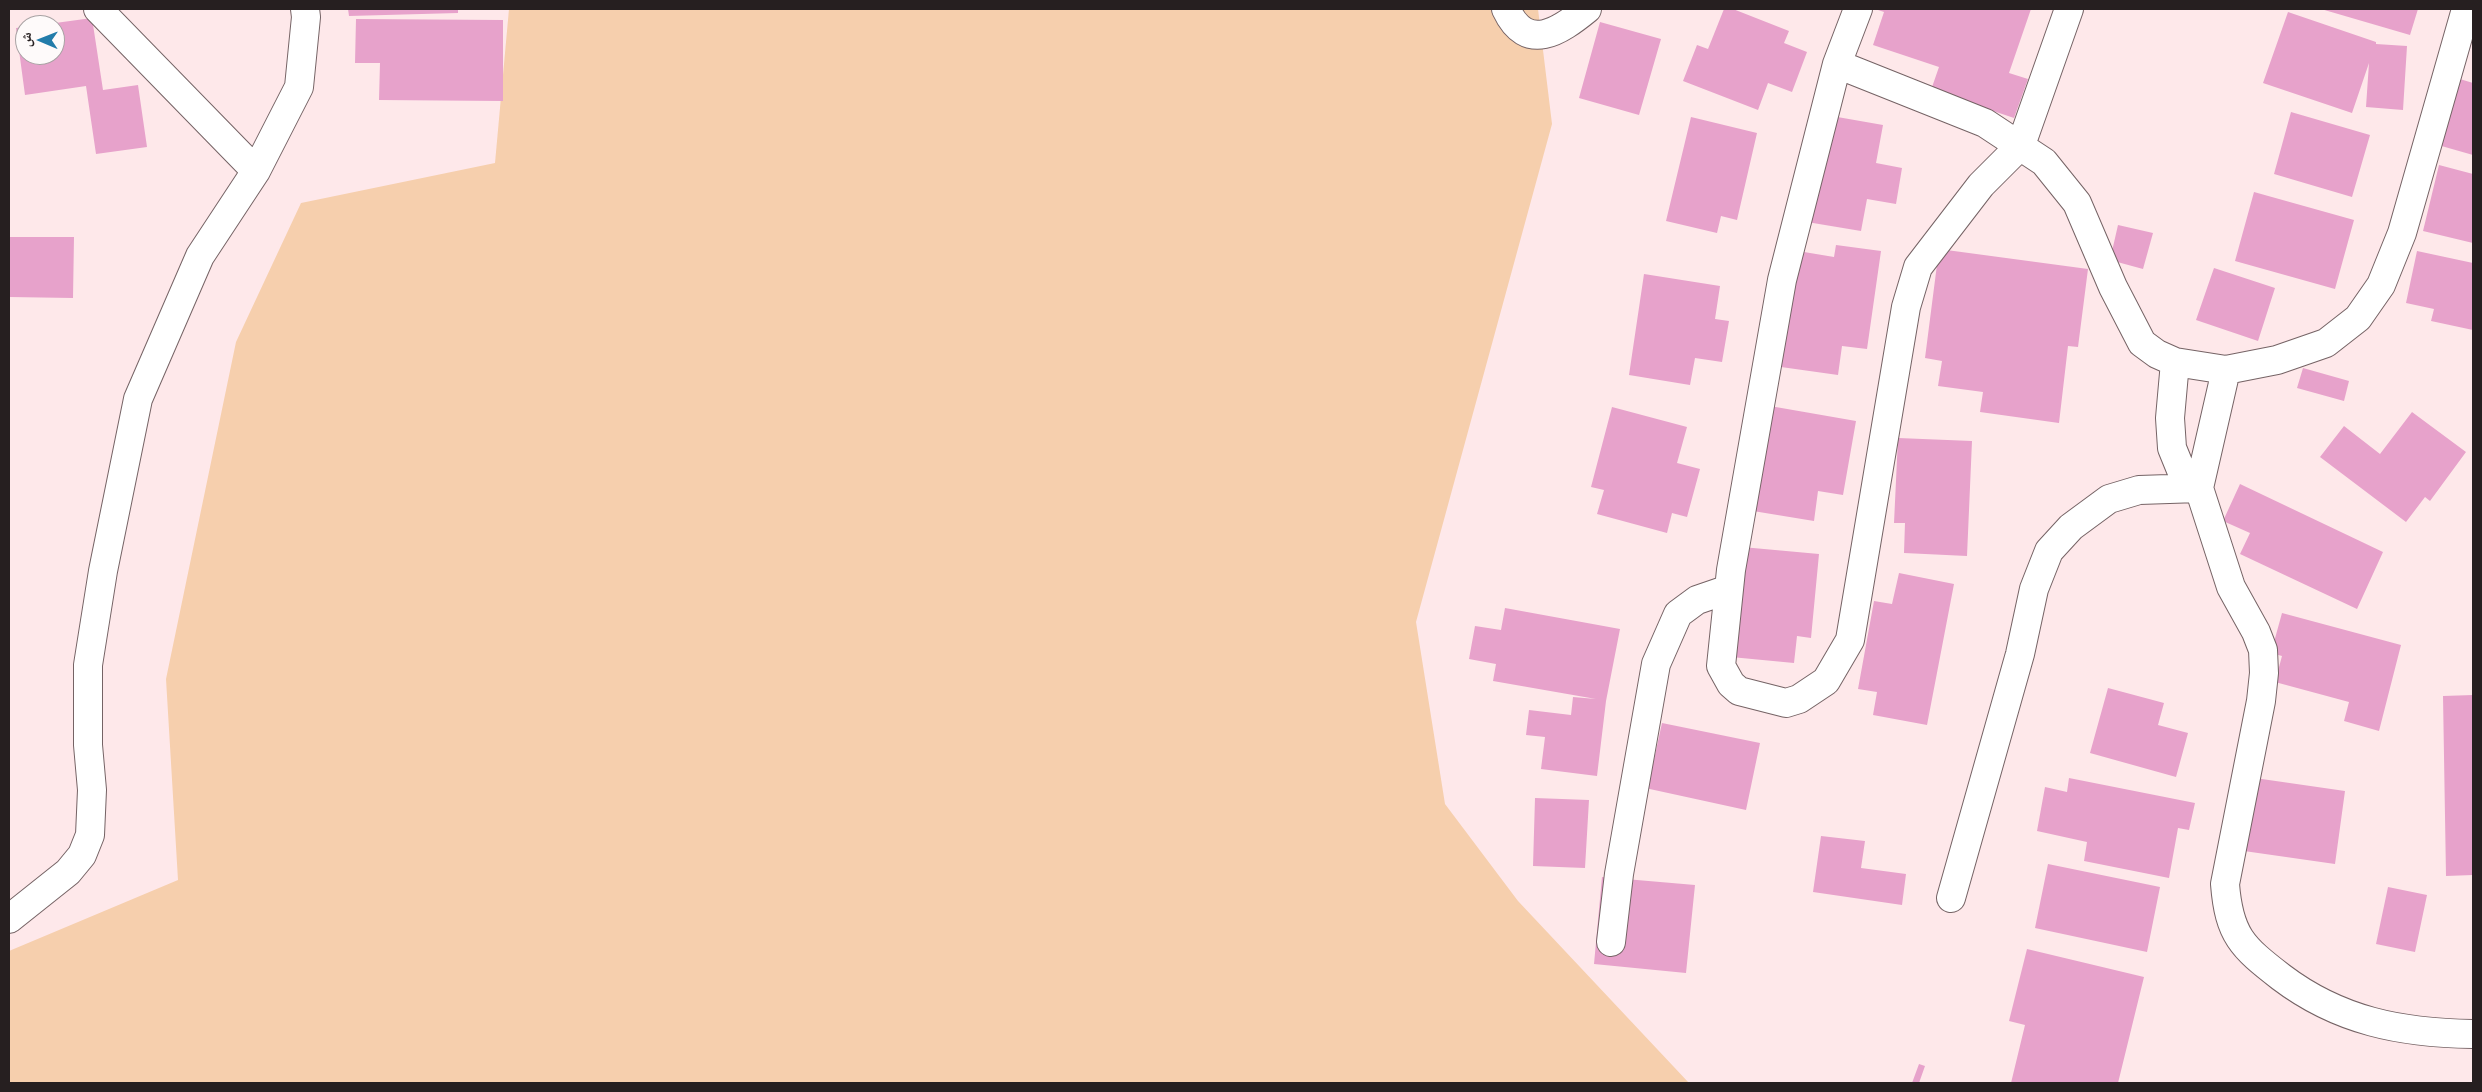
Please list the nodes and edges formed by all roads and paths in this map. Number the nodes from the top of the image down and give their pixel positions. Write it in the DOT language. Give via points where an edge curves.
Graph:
graph roads {
  1 [pos="98,9"];
  2 [pos="305,9"];
  3 [pos="1506,9"];
  4 [pos="1587,9"];
  5 [pos="1858,9"];
  6 [pos="2069,9"];
  7 [pos="2466,9"];
  8 [pos="1836,64"];
  9 [pos="2021,146"];
  10 [pos="256,171"];
  11 [pos="2175,362"];
  12 [pos="2226,370"];
  13 [pos="2198,488"];
  14 [pos="1729,589"];
  15 [pos="1951,898"];
  16 [pos="9,919"];
  17 [pos="1610,942"];
  18 [pos="2473,1034"];
  1 -- 10 [label="street"];
  2 -- 10 [label="street" via="299,87"];
  3 -- 4 [label="street" via="1512,21 1524,31 1538,35 1556,32"];
  5 -- 8 [label="street"];
  6 -- 9 [label="street"];
  7 -- 12 [label="street" via="2402,233 2381,285 2358,318 2326,343 2277,360"];
  8 -- 9 [label="street" via="1985,123"];
  8 -- 14 [label="street" via="1782,280"];
  9 -- 11 [label="street" via="2044,162 2078,203 2113,287 2142,342"];
  9 -- 14 [label="street" via="1980,185 1918,267 1906,307 1850,640 1826,681 1799,699 1786,703 1739,691 1731,684 1721,666"];
  10 -- 16 [label="street" via="200,256 138,399 103,571 88,665 88,746 92,790 90,835 82,855 68,872"];
  11 -- 12 [label="street"];
  11 -- 13 [label="street" via="2170,418 2172,448 2181,470"];
  12 -- 13 [label="street"];
  13 -- 15 [label="street" via="2139,490 2109,499 2071,527 2049,552 2034,589 2020,654"];
  13 -- 18 [label="street" via="2231,587 2263,650 2261,701 2226,884 2227,908 2236,932 2249,952 2302,993 2344,1014 2390,1027"];
  14 -- 17 [label="street" via="1697,600 1678,614 1656,664"];
}
